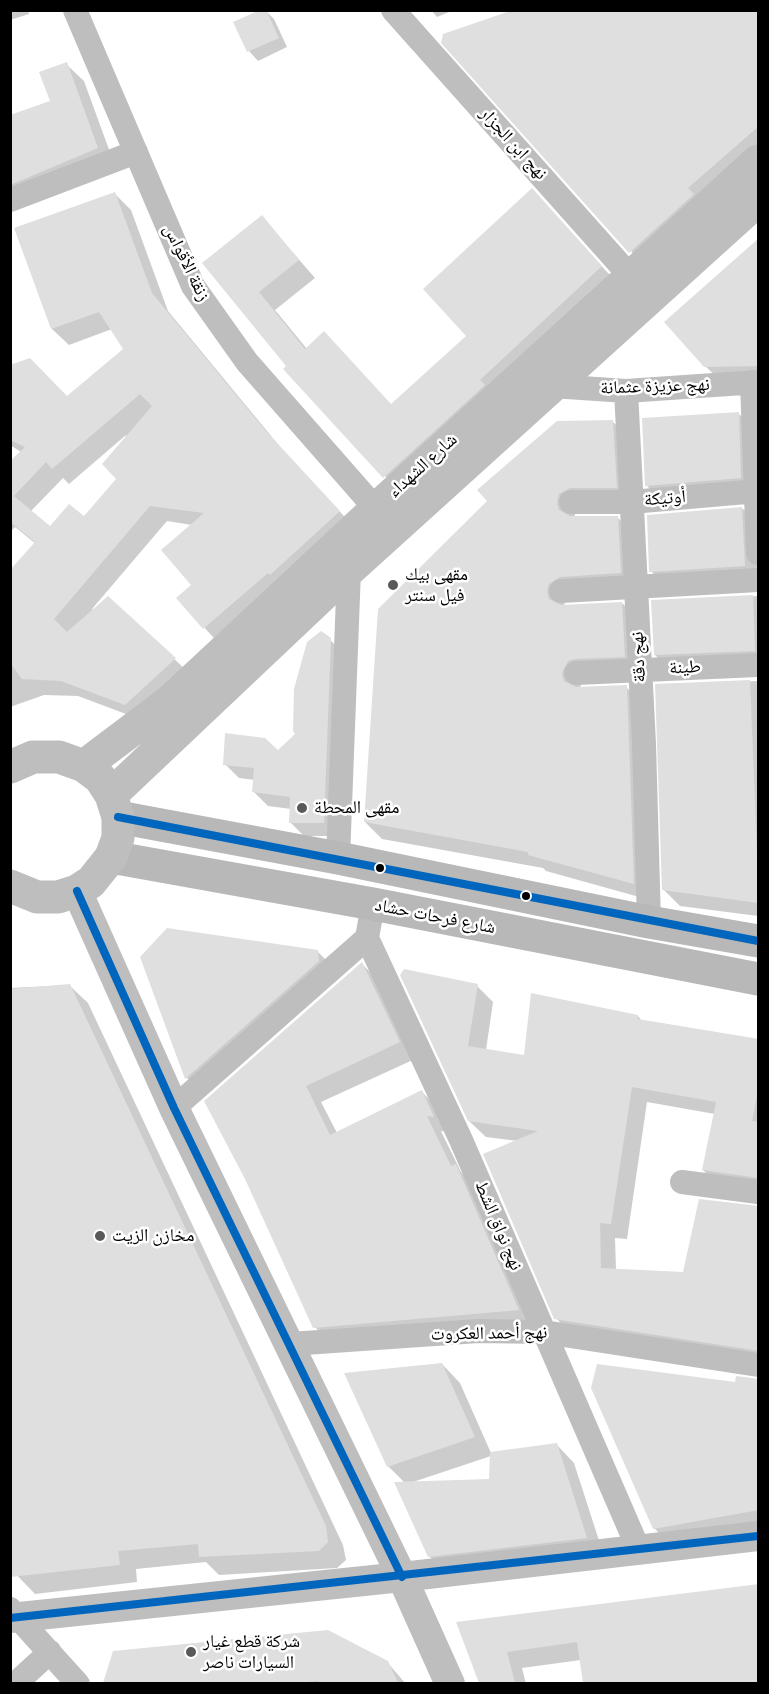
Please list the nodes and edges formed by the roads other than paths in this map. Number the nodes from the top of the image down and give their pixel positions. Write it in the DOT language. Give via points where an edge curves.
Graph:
graph roads {
  1 [pos="75,10"];
  2 [pos="393,10"];
  3 [pos="136,152"];
  4 [pos="759,161"];
  5 [pos="10,200"];
  6 [pos="759,200"];
  7 [pos="632,278"];
  8 [pos="755,382"];
  9 [pos="552,386"];
  10 [pos="626,391"];
  11 [pos="757,491"];
  12 [pos="632,501"];
  13 [pos="572,502"];
  14 [pos="376,509"];
  15 [pos="759,554"];
  16 [pos="349,570"];
  17 [pos="759,580"];
  18 [pos="636,586"];
  19 [pos="561,591"];
  20 [pos="759,665"];
  21 [pos="639,670"];
  22 [pos="576,673"];
  23 [pos="18,756"];
  24 [pos="84,766"];
  25 [pos="115,806"];
  26 [pos="111,858"];
  27 [pos="338,858"];
  28 [pos="13,891"];
  29 [pos="77,891"];
  30 [pos="373,904"];
  31 [pos="649,922"];
  32 [pos="367,938"];
  33 [pos="759,941"];
  34 [pos="759,979"];
  35 [pos="174,1108"];
  36 [pos="682,1182"];
  37 [pos="759,1192"];
  38 [pos="544,1332"];
  39 [pos="290,1344"];
  40 [pos="759,1365"];
  41 [pos="759,1536"];
  42 [pos="638,1548"];
  43 [pos="402,1577"];
  44 [pos="13,1615"];
  45 [pos="50,1652"];
  46 [pos="15,1683"];
  47 [pos="78,1683"];
  48 [pos="450,1683"];
  1 -- 3 [label="street, زنقة الأقواس"];
  2 -- 7 [label="street, نهج ابن الجزار"];
  3 -- 5 [label="street"];
  3 -- 14 [label="street, زنقة الأقواس" via="183,264 207,308 247,363"];
  4 -- 7 [label="main road, شارع الشهداء"];
  6 -- 9 [label="main road, شارع الشهداء"];
  7 -- 14 [label="main road, شارع الشهداء"];
  8 -- 10 [label="street, نهج عزيزة عثمانة"];
  8 -- 11 [label="street"];
  9 -- 10 [label="street, نهج عزيزة عثمانة"];
  9 -- 16 [label="main road, شارع الشهداء"];
  10 -- 12 [label="street, نهج دقة"];
  11 -- 12 [label="street, أوتيكة"];
  11 -- 15 [label="street"];
  12 -- 13 [label="street, أوتيكة"];
  12 -- 18 [label="street, نهج دقة"];
  14 -- 24 [label="main road, شارع الشهداء" via="169,702"];
  16 -- 25 [label="main road, شارع الشهداء"];
  16 -- 27 [label="street"];
  17 -- 18 [label="street"];
  18 -- 19 [label="street"];
  18 -- 21 [label="street, نهج دقة"];
  20 -- 21 [label="street, طينة"];
  21 -- 22 [label="street, طينة"];
  21 -- 31 [label="street, نهج دقة"];
  23 -- 24 [label="main road" via="59,757"];
  24 -- 25 [label="main road" via="100,778"];
  25 -- 26 [label="main road" via="118,838"];
  25 -- 27 [label="main road, شارع فرحات حشاد"];
  26 -- 29 [label="main road" via="103,871"];
  26 -- 30 [label="main road, شارع فرحات حشاد"];
  27 -- 31 [label="main road, شارع فرحات حشاد"];
  28 -- 29 [label="main road" via="37,897 58,897"];
  29 -- 35 [label="street"];
  30 -- 32 [label="street"];
  30 -- 34 [label="main road, شارع فرحات حشاد"];
  31 -- 33 [label="main road, شارع فرحات حشاد"];
  32 -- 35 [label="street"];
  32 -- 38 [label="street, نهج نواق الشط"];
  35 -- 39 [label="street"];
  36 -- 37 [label="street"];
  38 -- 39 [label="street, نهج أحمد العكروت" via="478,1331"];
  38 -- 40 [label="street, نهج أحمد العكروت"];
  38 -- 42 [label="street, نهج نواق الشط"];
  39 -- 43 [label="street"];
  41 -- 42 [label="street"];
  42 -- 43 [label="street"];
  43 -- 44 [label="street"];
  43 -- 48 [label="street"];
  44 -- 45 [label="street"];
  45 -- 46 [label="street"];
  45 -- 47 [label="street"];
}
